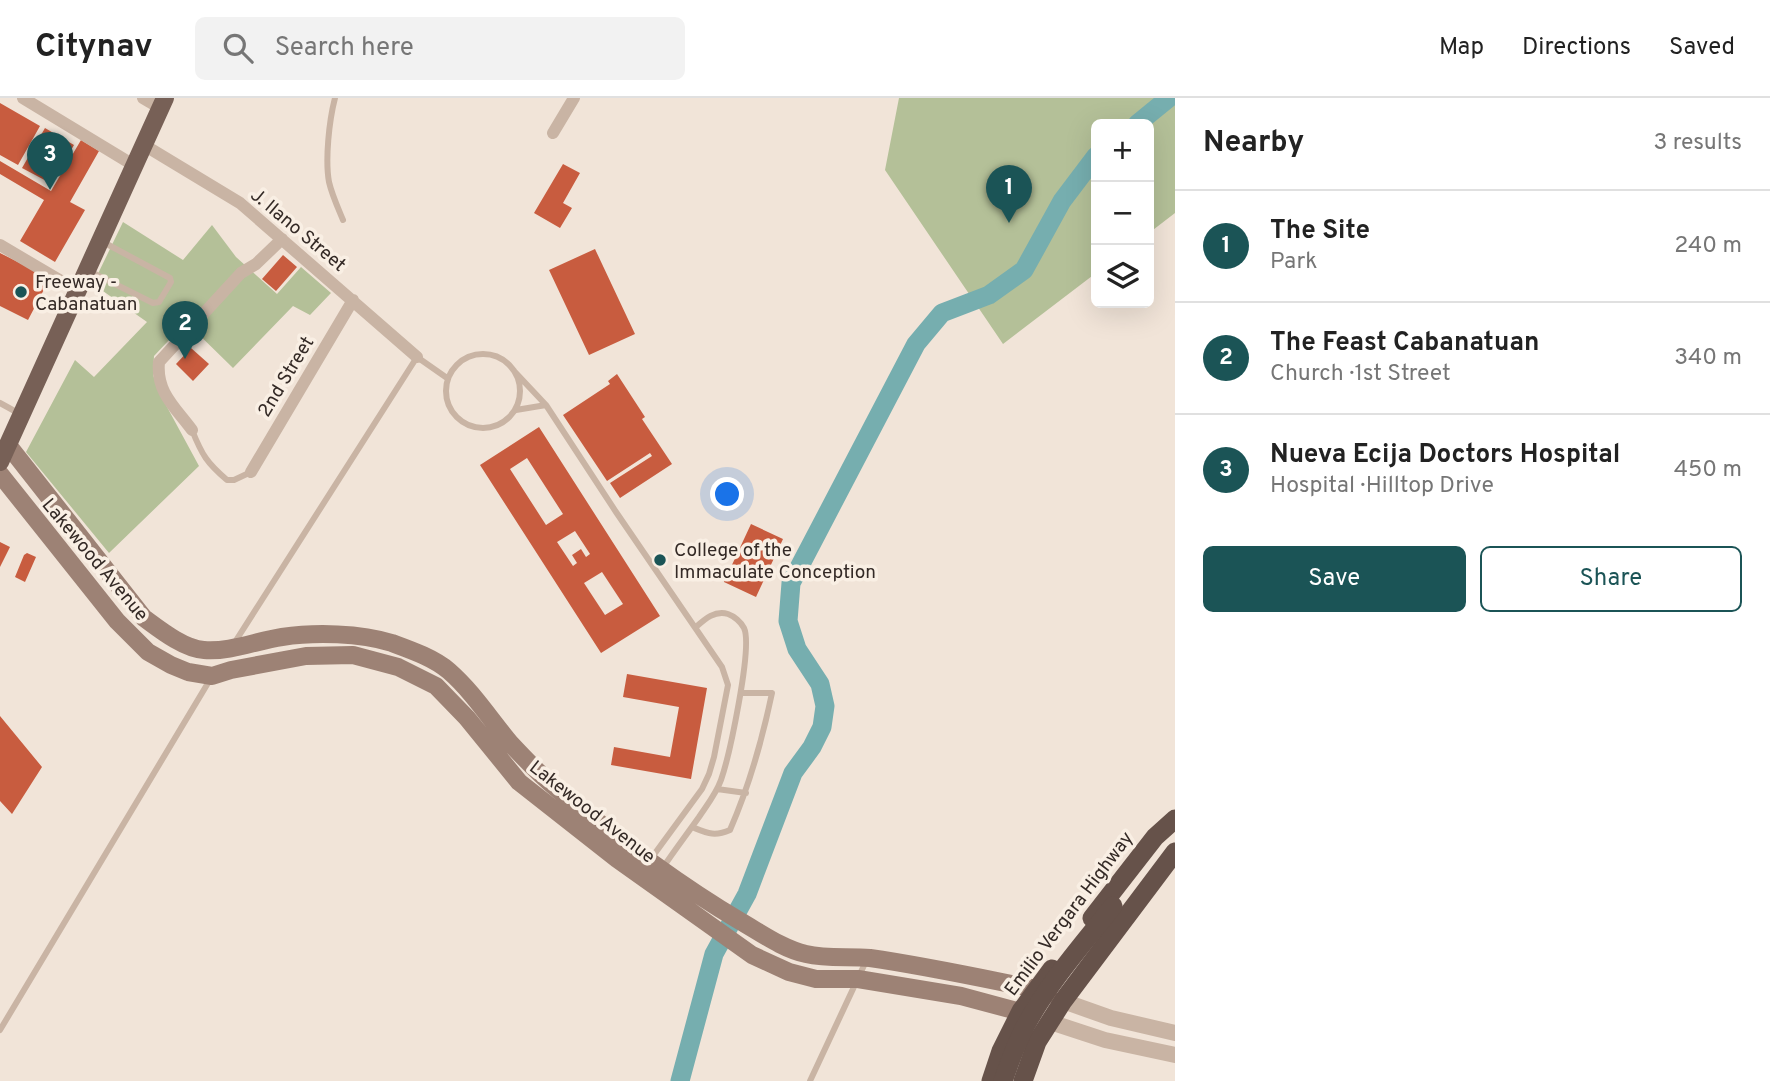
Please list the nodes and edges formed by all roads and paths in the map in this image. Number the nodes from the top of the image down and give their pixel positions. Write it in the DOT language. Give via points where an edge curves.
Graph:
graph roads {
  1 [pos="23,98"];
  2 [pos="143,98"];
  3 [pos="335,98"];
  4 [pos="574,98"];
  5 [pos="163,103"];
  6 [pos="553,133"];
  7 [pos="144,145"];
  8 [pos="135,166"];
  9 [pos="343,220"];
  10 [pos="282,239"];
  11 [pos="101,240"];
  12 [pos="0,245"];
  13 [pos="87,270"];
  14 [pos="78,291"];
  15 [pos="353,300"];
  16 [pos="417,357"];
  17 [pos="515,372"];
  18 [pos="447,378"];
  19 [pos="0,403"];
  20 [pos="546,405"];
  21 [pos="516,410"];
  22 [pos="21,415"];
  23 [pos="192,430"];
  24 [pos="4,443"];
  25 [pos="0,462"];
  26 [pos="251,472"];
  27 [pos="0,474"];
  28 [pos="696,627"];
  29 [pos="228,653"];
  30 [pos="215,671"];
  31 [pos="741,693"];
  32 [pos="717,789"];
  33 [pos="746,793"];
  34 [pos="1175,820"];
  35 [pos="692,827"];
  36 [pos="1175,841"];
  37 [pos="1175,852"];
  38 [pos="655,866"];
  39 [pos="1117,909"];
  40 [pos="867,958"];
  41 [pos="858,979"];
  42 [pos="1036,989"];
  43 [pos="1063,1001"];
  44 [pos="1021,1011"];
  45 [pos="1049,1022"];
  46 [pos="0,1030"];
  47 [pos="1175,1033"];
  48 [pos="1175,1055"];
  49 [pos="810,1081"];
  50 [pos="991,1081"];
  51 [pos="1003,1081"];
  52 [pos="1013,1081"];
  53 [pos="1023,1081"];
  1 -- 8 [label="street"];
  2 -- 5 [label="street"];
  3 -- 9 [label="lane" via="328,173"];
  4 -- 6 [label="street"];
  5 -- 7 [label="main road"];
  7 -- 8 [label="main road"];
  7 -- 10 [label="street, J. Ilano Street" via="240,203"];
  8 -- 11 [label="main road"];
  10 -- 15 [label="street, J. Ilano Street"];
  10 -- 23 [label="street" via="241,274 159,362 163,392"];
  11 -- 13 [label="main road"];
  11 -- 13 [label="lane" via="171,282 159,302 153,303"];
  12 -- 14 [label="street"];
  13 -- 14 [label="main road"];
  14 -- 22 [label="main road"];
  15 -- 16 [label="street, J. Ilano Street"];
  15 -- 26 [label="street, 2nd Street"];
  16 -- 18 [label="lane"];
  16 -- 29 [label="lane"];
  17 -- 18 [label="lane" via="497,356 473,355 462,360"];
  17 -- 20 [label="lane"];
  17 -- 21 [label="lane" via="520,384"];
  18 -- 21 [label="lane" via="448,405 467,425 494,427"];
  19 -- 22 [label="lane"];
  20 -- 21 [label="lane"];
  20 -- 28 [label="lane"];
  22 -- 24 [label="main road"];
  23 -- 26 [label="lane" via="202,455 227,480"];
  24 -- 25 [label="main road"];
  24 -- 29 [label="main road, Lakewood Avenue" via="144,618 170,638 202,651"];
  27 -- 30 [label="main road, Lakewood Avenue" via="117,621 148,652 188,672"];
  28 -- 31 [label="lane" via="717,613 737,619 744,628"];
  28 -- 38 [label="lane" via="728,685 709,774"];
  29 -- 38 [label="main road, Lakewood Avenue" via="280,637 308,634 361,637 423,656 447,670 472,695 543,778"];
  30 -- 41 [label="main road, Lakewood Avenue" via="306,656 353,655 398,667 436,686 519,782 752,955 816,979"];
  30 -- 46 [label="lane"];
  31 -- 32 [label="lane"];
  31 -- 33 [label="lane" via="772,693"];
  32 -- 33 [label="lane"];
  32 -- 35 [label="lane"];
  33 -- 35 [label="lane" via="730,830 720,835"];
  34 -- 39 [label="highway, Emilio Vergara Highway"];
  34 -- 42 [label="highway, Emilio Vergara Highway" via="1155,837"];
  35 -- 38 [label="lane"];
  36 -- 39 [label="highway, Emilio Vergara Highway"];
  37 -- 43 [label="highway"];
  38 -- 40 [label="main road, Lakewood Avenue" via="779,944 807,954"];
  39 -- 51 [label="highway, Emilio Vergara Highway, bridge" via="1055,979 1026,1024"];
  39 -- 52 [label="highway, Emilio Vergara Highway" via="1042,1018"];
  40 -- 41 [label="lane"];
  40 -- 42 [label="main road, Lakewood Avenue"];
  41 -- 44 [label="main road, Lakewood Avenue"];
  41 -- 49 [label="lane"];
  42 -- 43 [label="main road, Lakewood Avenue"];
  42 -- 44 [label="highway, Emilio Vergara Highway"];
  43 -- 45 [label="highway"];
  43 -- 47 [label="street, Lakewood Avenue"];
  44 -- 45 [label="main road, Lakewood Avenue"];
  44 -- 50 [label="highway, Emilio Vergara Highway"];
  45 -- 48 [label="street, Lakewood Avenue"];
  45 -- 53 [label="highway"];
}
